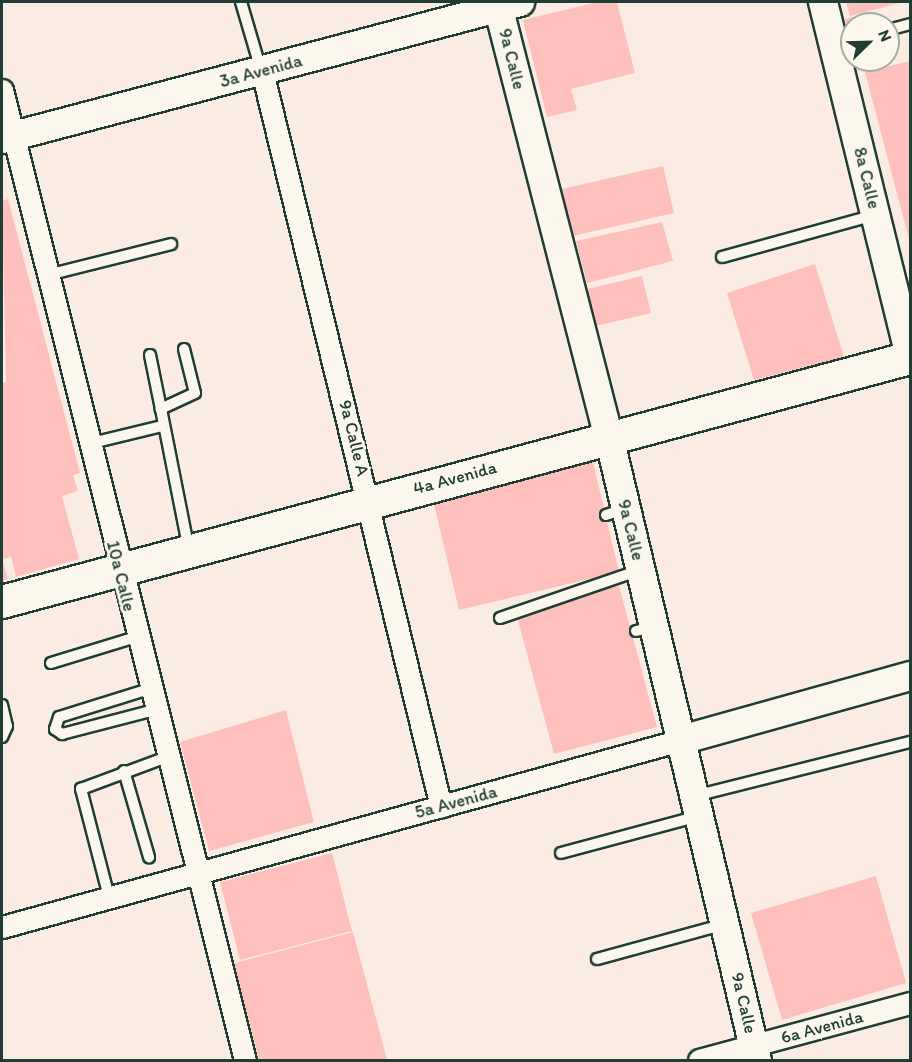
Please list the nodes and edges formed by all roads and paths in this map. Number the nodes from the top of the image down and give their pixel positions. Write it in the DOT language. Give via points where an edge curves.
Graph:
graph roads {
  1 [pos="241,2"];
  2 [pos="823,2"];
  3 [pos="505,3"];
  4 [pos="457,10"];
  5 [pos="840,38"];
  6 [pos="262,71"];
  7 [pos="848,72"];
  8 [pos="2,90"];
  9 [pos="7,138"];
  10 [pos="876,215"];
  11 [pos="171,244"];
  12 [pos="722,257"];
  13 [pos="48,275"];
  14 [pos="184,349"];
  15 [pos="150,355"];
  16 [pos="910,357"];
  17 [pos="161,409"];
  18 [pos="162,426"];
  19 [pos="609,437"];
  20 [pos="88,444"];
  21 [pos="370,501"];
  22 [pos="189,550"];
  23 [pos="119,570"];
  24 [pos="640,570"];
  25 [pos="2,602"];
  26 [pos="500,618"];
  27 [pos="136,637"];
  28 [pos="51,663"];
  29 [pos="910,676"];
  30 [pos="149,689"];
  31 [pos="2,705"];
  32 [pos="155,710"];
  33 [pos="2,737"];
  34 [pos="681,740"];
  35 [pos="910,742"];
  36 [pos="167,757"];
  37 [pos="124,771"];
  38 [pos="697,806"];
  39 [pos="441,807"];
  40 [pos="561,853"];
  41 [pos="149,857"];
  42 [pos="196,872"];
  43 [pos="109,897"];
  44 [pos="725,924"];
  45 [pos="2,927"];
  46 [pos="597,959"];
  47 [pos="910,1003"];
  48 [pos="756,1053"];
  49 [pos="245,1060"];
  50 [pos="699,1060"];
  1 -- 6 [label="lane"];
  2 -- 5 [label="main road, 8a Calle"];
  3 -- 4 [label="main road, 3a Avenida"];
  3 -- 19 [label="main road, 9a Calle"];
  4 -- 6 [label="main road, 3a Avenida"];
  6 -- 9 [label="main road, 3a Avenida"];
  6 -- 21 [label="street, 9a Calle A"];
  7 -- 10 [label="main road, 8a Calle"];
  8 -- 9 [label="street, 10a Calle"];
  9 -- 13 [label="street, 10a Calle"];
  10 -- 12 [label="lane"];
  10 -- 16 [label="main road, 8a Calle"];
  11 -- 13 [label="lane"];
  13 -- 20 [label="street, 10a Calle"];
  14 -- 17 [label="lane" via="195,393 189,400"];
  15 -- 17 [label="lane"];
  16 -- 19 [label="main road, 4a Avenida"];
  17 -- 18 [label="lane"];
  18 -- 20 [label="lane"];
  18 -- 22 [label="lane"];
  19 -- 21 [label="main road, 4a Avenida"];
  19 -- 24 [label="main road, 9a Calle" via="616,512"];
  20 -- 23 [label="street, 10a Calle"];
  21 -- 22 [label="main road, 4a Avenida"];
  21 -- 39 [label="street, 9a Calle A"];
  22 -- 23 [label="main road, 4a Avenida"];
  23 -- 25 [label="main road, 4a Avenida"];
  23 -- 27 [label="street, 10a Calle"];
  24 -- 26 [label="lane"];
  24 -- 34 [label="main road, 9a Calle" via="645,629"];
  27 -- 28 [label="lane"];
  27 -- 30 [label="street, 10a Calle"];
  29 -- 34 [label="main road, 5a Avenida"];
  30 -- 32 [label="street, 10a Calle"];
  30 -- 32 [label="lane" via="59,717 55,729 62,734"];
  31 -- 33 [label="lane" via="7,726"];
  32 -- 36 [label="street, 10a Calle"];
  34 -- 38 [label="main road, 9a Calle"];
  34 -- 39 [label="street, 5a Avenida"];
  35 -- 38 [label="lane"];
  36 -- 37 [label="lane"];
  36 -- 42 [label="street, 10a Calle"];
  37 -- 41 [label="lane"];
  37 -- 43 [label="lane" via="81,789"];
  38 -- 40 [label="lane"];
  38 -- 44 [label="main road, 9a Calle"];
  39 -- 42 [label="street, 5a Avenida"];
  42 -- 43 [label="street, 5a Avenida"];
  42 -- 49 [label="street, 10a Calle"];
  43 -- 45 [label="street, 5a Avenida"];
  44 -- 46 [label="lane"];
  44 -- 48 [label="main road, 9a Calle"];
  47 -- 48 [label="street, 6a Avenida"];
  48 -- 50 [label="street, 6a Avenida"];
}
